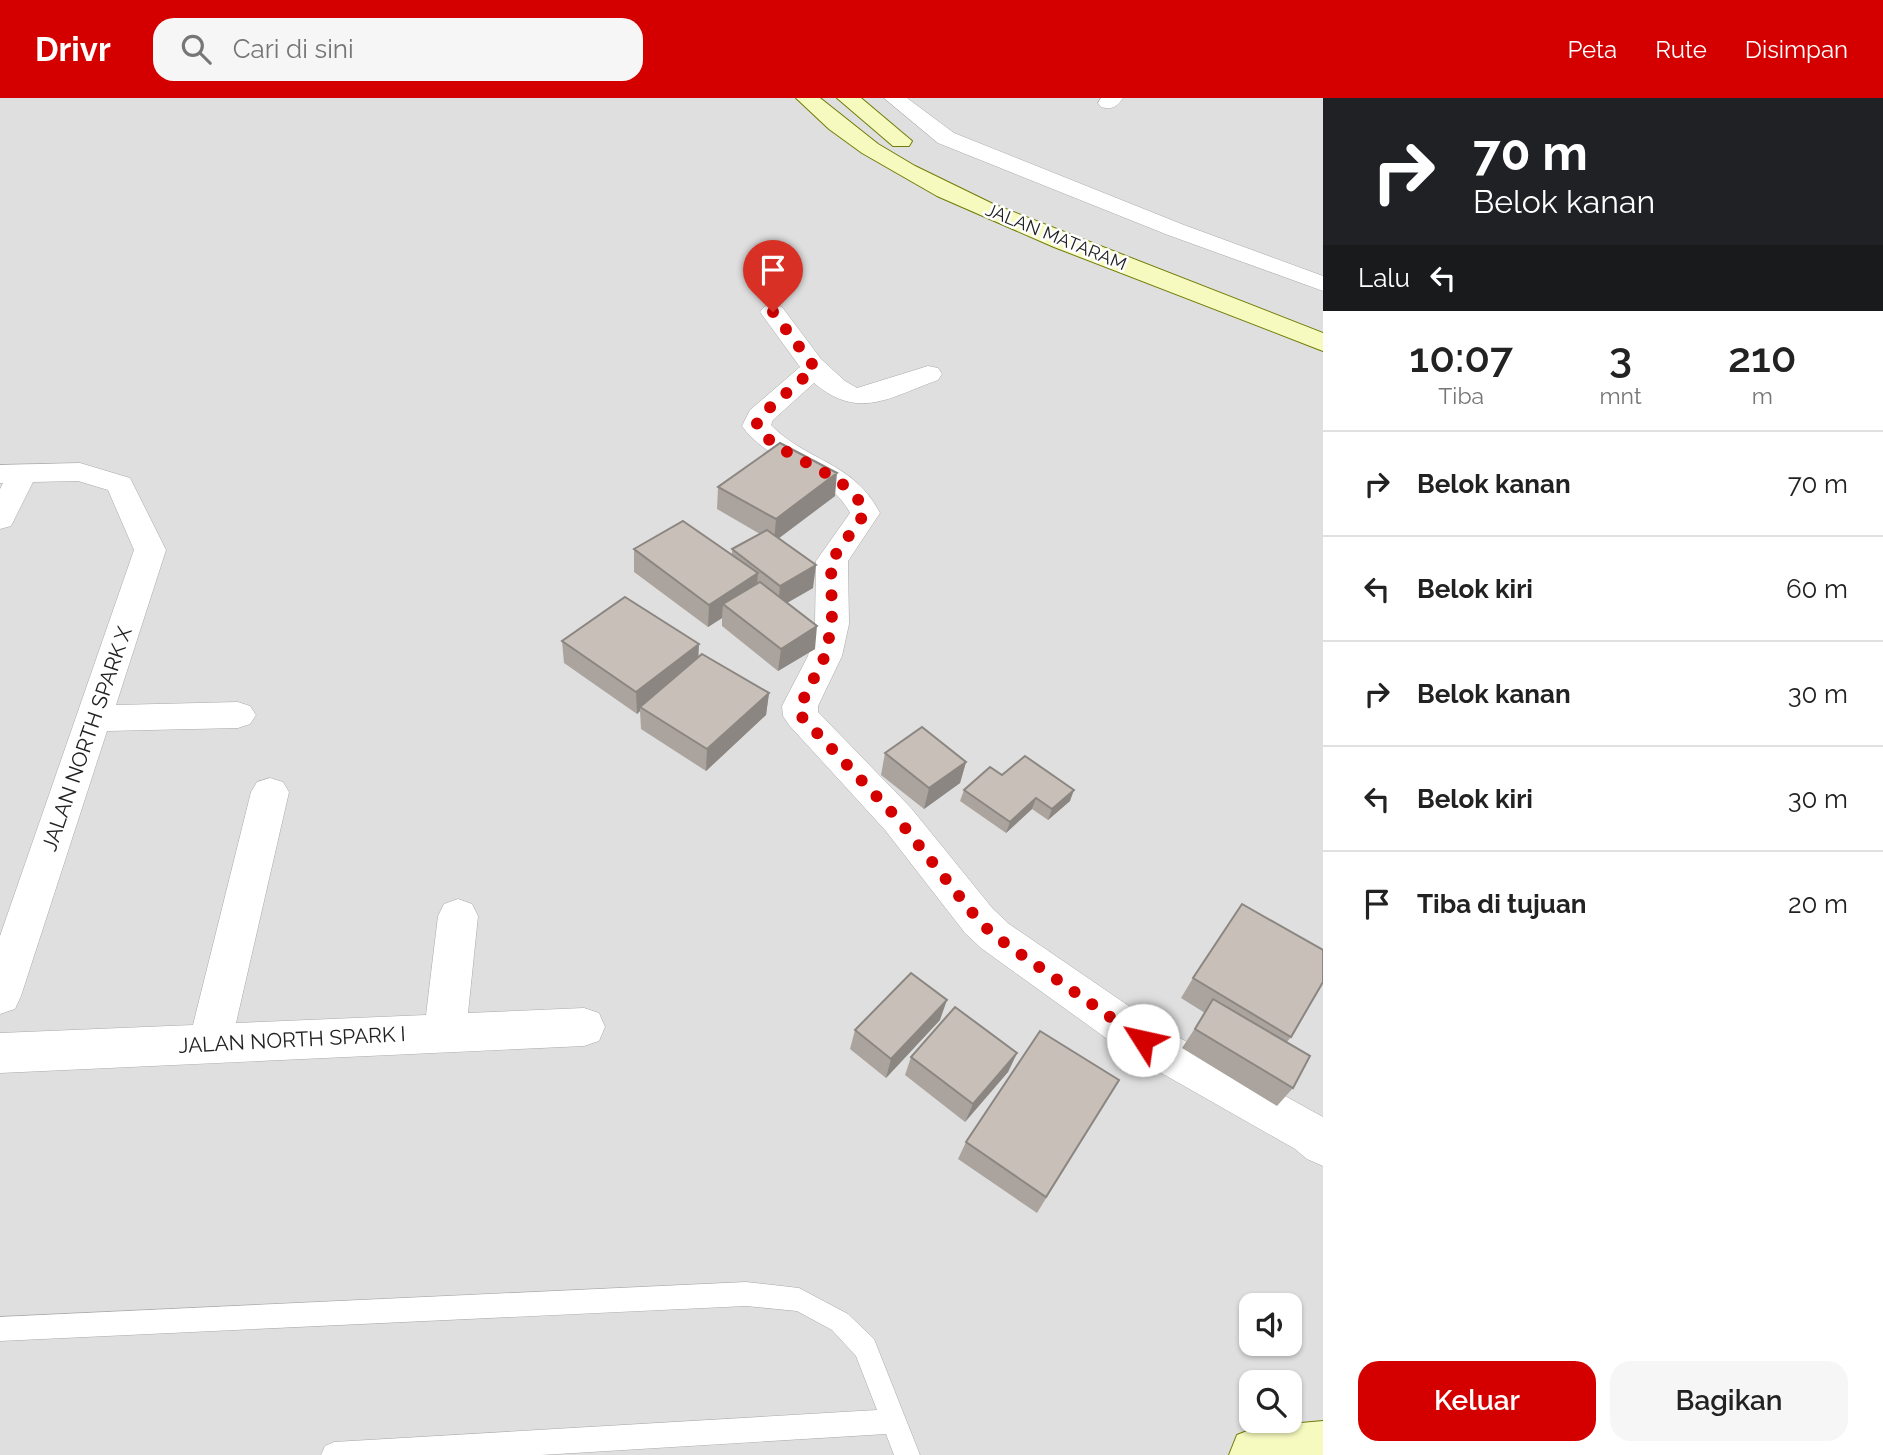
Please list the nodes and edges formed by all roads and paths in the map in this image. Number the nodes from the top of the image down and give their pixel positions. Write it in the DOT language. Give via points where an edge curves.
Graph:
graph roads {
  1 [pos="807,98"];
  2 [pos="848,98"];
  3 [pos="894,98"];
  4 [pos="946,138"];
  5 [pos="911,148"];
  6 [pos="1024,200"];
  7 [pos="1047,210"];
  8 [pos="1083,224"];
  9 [pos="1323,284"];
  10 [pos="773,312"];
  11 [pos="1323,343"];
  12 [pos="815,368"];
  13 [pos="928,374"];
  14 [pos="11,474"];
  15 [pos="0,519"];
  16 [pos="238,715"];
  17 [pos="94,718"];
  18 [pos="270,792"];
  19 [pos="458,916"];
  20 [pos="0,996"];
  21 [pos="584,1027"];
  22 [pos="445,1034"];
  23 [pos="210,1044"];
  24 [pos="0,1054"];
  25 [pos="1323,1144"];
  26 [pos="0,1329"];
  27 [pos="893,1420"];
  28 [pos="1323,1449"];
  29 [pos="338,1455"];
  30 [pos="907,1455"];
  31 [pos="1257,1455"];
  1 -- 11 [label="street, JALAN MATARAM" via="880,155 948,191 1027,227"];
  2 -- 5 [label="street, JALAN MATARAM"];
  3 -- 4 [label="street"];
  4 -- 5 [label="street"];
  4 -- 9 [label="street"];
  5 -- 6 [label="street, JALAN MATARAM"];
  7 -- 8 [label="street, JALAN MATARAM"];
  10 -- 12 [label="street"];
  12 -- 13 [label="street" via="839,391 862,397"];
  12 -- 25 [label="street" via="760,416 756,426 779,447 851,492 865,513 831,561 832,624 825,656 800,706 801,716 898,819 995,936 1143,1040"];
  14 -- 15 [label="street"];
  14 -- 17 [label="street, JALAN NORTH SPARK X" via="80,472 120,484 150,550"];
  16 -- 17 [label="street"];
  17 -- 20 [label="street, JALAN NORTH SPARK X"];
  18 -- 23 [label="street"];
  19 -- 22 [label="street"];
  21 -- 22 [label="street, JALAN NORTH SPARK I"];
  22 -- 23 [label="street, JALAN NORTH SPARK I"];
  23 -- 24 [label="street, JALAN NORTH SPARK I"];
  26 -- 27 [label="lane" via="746,1294 799,1300 840,1322 865,1348"];
  27 -- 29 [label="lane"];
  27 -- 30 [label="lane"];
  28 -- 31 [label="street"];
}
